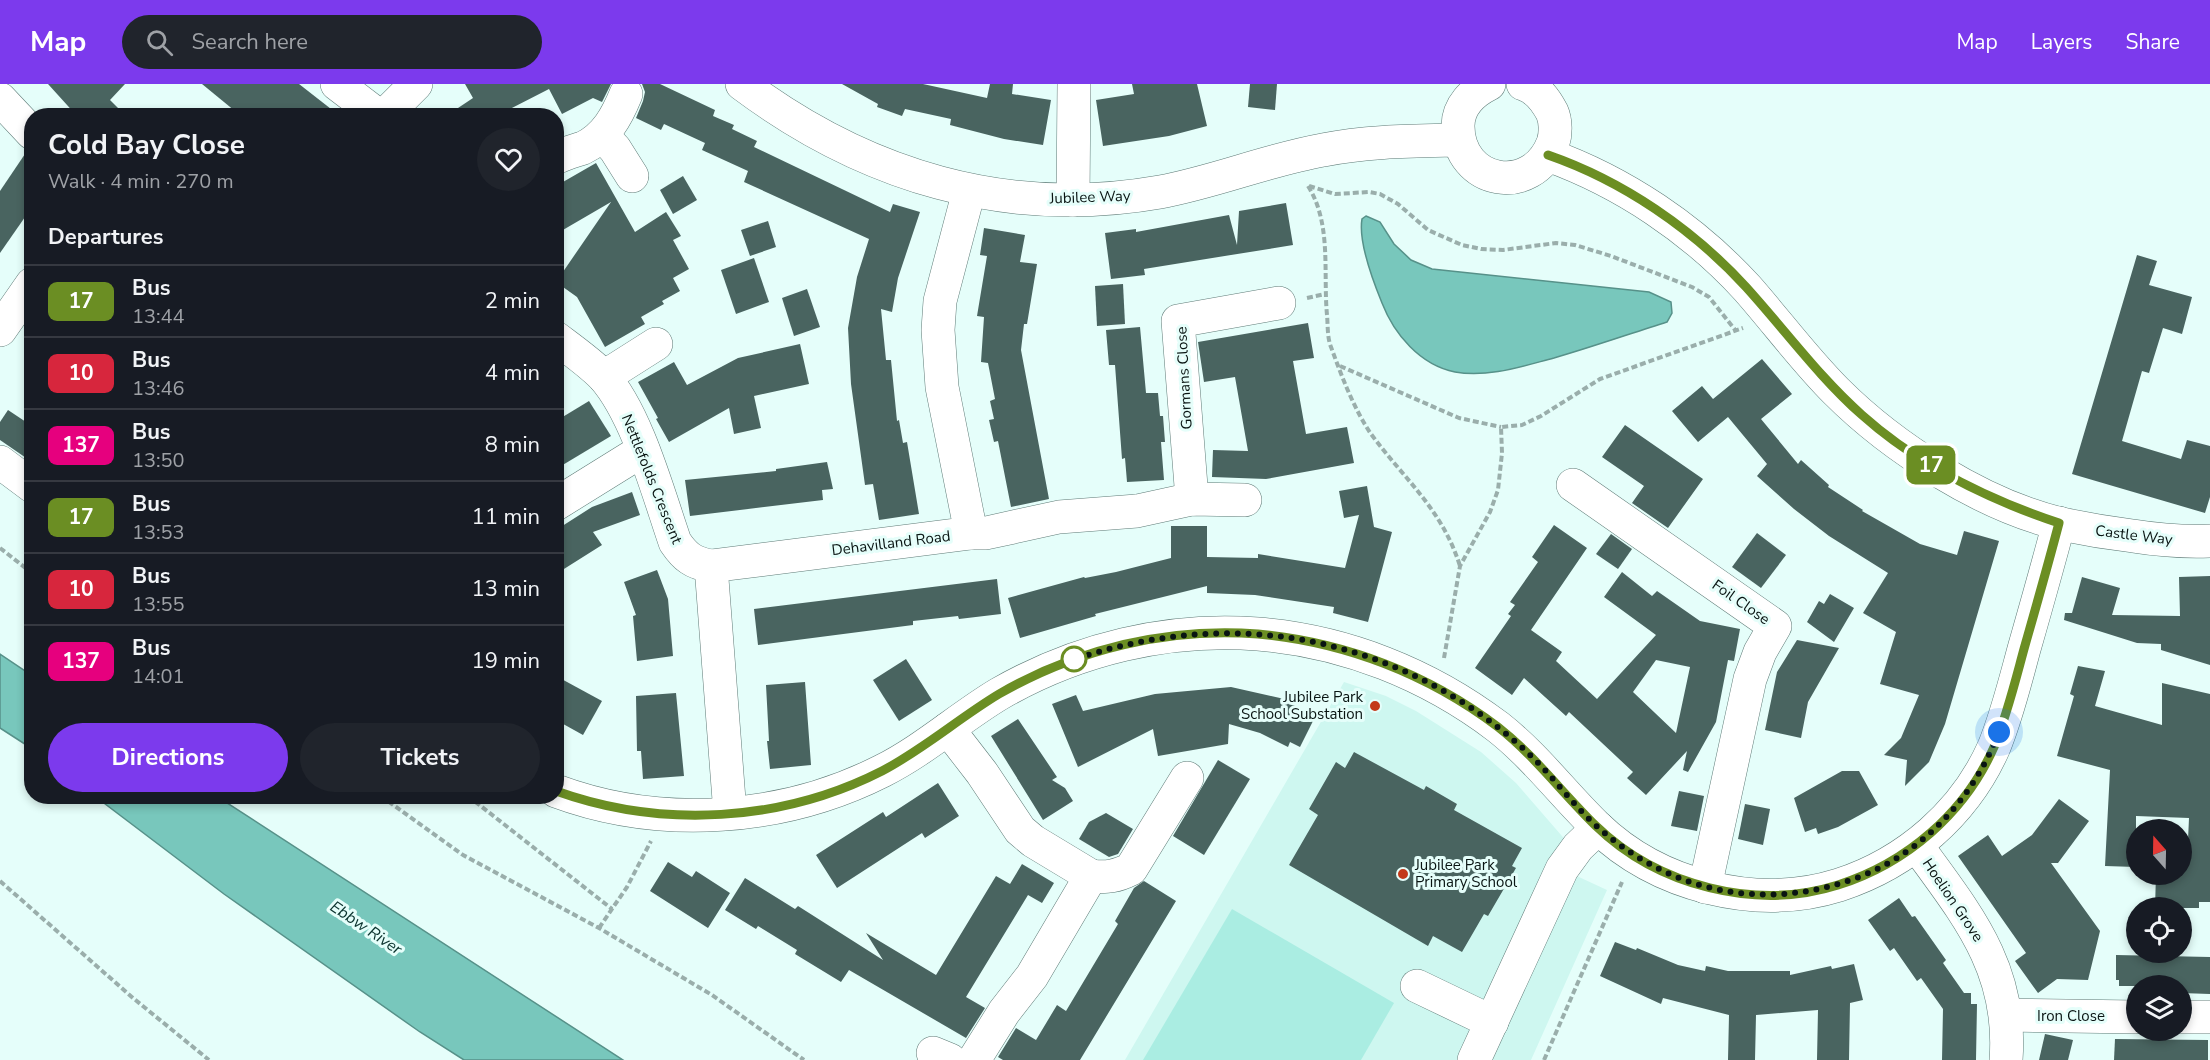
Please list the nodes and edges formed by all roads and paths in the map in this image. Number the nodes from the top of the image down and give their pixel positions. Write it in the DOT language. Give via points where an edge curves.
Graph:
graph roads {
  1 [pos="337,84"];
  2 [pos="416,84"];
  3 [pos="742,84"];
  4 [pos="1074,84"];
  5 [pos="1489,84"];
  6 [pos="1528,85"];
  7 [pos="626,94"];
  8 [pos="0,99"];
  9 [pos="368,108"];
  10 [pos="392,108"];
  11 [pos="24,124"];
  12 [pos="602,135"];
  13 [pos="1458,140"];
  14 [pos="564,155"];
  15 [pos="1548,155"];
  16 [pos="1269,162"];
  17 [pos="632,176"];
  18 [pos="1309,186"];
  19 [pos="969,191"];
  20 [pos="1073,200"];
  21 [pos="24,296"];
  22 [pos="1279,303"];
  23 [pos="0,330"];
  24 [pos="1736,330"];
  25 [pos="564,344"];
  26 [pos="656,344"];
  27 [pos="1339,366"];
  28 [pos="604,377"];
  29 [pos="1501,427"];
  30 [pos="643,450"];
  31 [pos="0,462"];
  32 [pos="24,480"];
  33 [pos="1573,485"];
  34 [pos="564,499"];
  35 [pos="1192,499"];
  36 [pos="1245,500"];
  37 [pos="2059,523"];
  38 [pos="971,533"];
  39 [pos="2210,541"];
  40 [pos="0,548"];
  41 [pos="711,566"];
  42 [pos="1460,566"];
  43 [pos="24,567"];
  44 [pos="948,729"];
  45 [pos="1187,778"];
  46 [pos="564,793"];
  47 [pos="392,804"];
  48 [pos="478,804"];
  49 [pos="730,813"];
  50 [pos="665,815"];
  51 [pos="1598,828"];
  52 [pos="1917,846"];
  53 [pos="1633,856"];
  54 [pos="1091,876"];
  55 [pos="0,881"];
  56 [pos="1705,887"];
  57 [pos="612,909"];
  58 [pos="599,928"];
  59 [pos="1417,986"];
  60 [pos="2007,1015"];
  61 [pos="2126,1017"];
  62 [pos="2192,1017"];
  63 [pos="2210,1017"];
  64 [pos="1492,1022"];
  65 [pos="209,1060"];
  66 [pos="804,1060"];
  67 [pos="974,1060"];
  68 [pos="1474,1060"];
  69 [pos="1544,1060"];
  70 [pos="2006,1060"];
  1 -- 9 [label="street"];
  2 -- 10 [label="street"];
  3 -- 19 [label="street, Jubilee Way" via="779,112 855,153 892,169"];
  4 -- 20 [label="street"];
  5 -- 13 [label="street" via="1464,104"];
  6 -- 15 [label="street" via="1545,99 1554,117 1555,137"];
  7 -- 12 [label="street" via="616,118"];
  8 -- 11 [label="street"];
  12 -- 14 [label="street"];
  12 -- 17 [label="street"];
  13 -- 15 [label="street" via="1466,158 1480,171 1498,177 1517,177 1535,170"];
  13 -- 16 [label="street, Jubilee Way" via="1324,149"];
  15 -- 37 [label="street" via="1617,185 1688,234 1746,287 1836,391 1891,438 1952,478"];
  16 -- 18 [label="path"];
  16 -- 20 [label="street, Jubilee Way" via="1161,192"];
  18 -- 24 [label="path" via="1335,194 1380,194 1428,230 1472,247 1503,250 1556,243 1602,253 1692,286 1709,297"];
  18 -- 27 [label="path" via="1325,239 1329,344"];
  19 -- 20 [label="street, Jubilee Way"];
  19 -- 38 [label="street, Dehavilland Road" via="940,301 938,330 942,387"];
  21 -- 23 [label="street"];
  22 -- 35 [label="street, Gormans Close" via="1178,321"];
  25 -- 28 [label="street, Nettlefolds Crescent"];
  26 -- 28 [label="street"];
  27 -- 29 [label="path" via="1459,418"];
  27 -- 42 [label="path" via="1357,411 1441,520"];
  28 -- 30 [label="street, Nettlefolds Crescent"];
  30 -- 34 [label="street"];
  30 -- 41 [label="street, Nettlefolds Crescent" via="675,542 696,563"];
  31 -- 32 [label="street"];
  33 -- 56 [label="street, Foil Close" via="1775,626 1750,679"];
  35 -- 36 [label="street"];
  35 -- 38 [label="street" via="1137,511 1059,517"];
  37 -- 39 [label="street, Castle Way" via="2155,539"];
  37 -- 52 [label="street" via="2007,713 1992,751 1947,818"];
  38 -- 41 [label="street, Dehavilland Road"];
  40 -- 43 [label="path"];
  41 -- 49 [label="street"];
  44 -- 49 [label="street" via="916,752 846,787 770,809"];
  44 -- 51 [label="street" via="1031,677 1103,650 1197,634 1293,638 1376,660 1470,708 1530,755"];
  44 -- 54 [label="street" via="1020,830"];
  45 -- 54 [label="street" via="1131,869 1105,878"];
  46 -- 50 [label="street"];
  47 -- 58 [label="path" via="464,855"];
  48 -- 57 [label="path"];
  49 -- 50 [label="street"];
  50 -- 57 [label="path"];
  51 -- 53 [label="street"];
  51 -- 64 [label="street" via="1562,869"];
  52 -- 56 [label="street" via="1878,869 1835,886 1790,894 1746,894"];
  52 -- 60 [label="street, Hoelion Grove" via="1979,935"];
  53 -- 56 [label="street" via="1669,876"];
  53 -- 69 [label="path"];
  54 -- 67 [label="street" via="1032,976"];
  55 -- 65 [label="path"];
  57 -- 58 [label="path"];
  58 -- 66 [label="path" via="712,995"];
  59 -- 64 [label="street"];
  60 -- 61 [label="street, Iron Close"];
  60 -- 70 [label="street, Hoelion Grove"];
  62 -- 63 [label="street"];
  64 -- 68 [label="street"];
}
